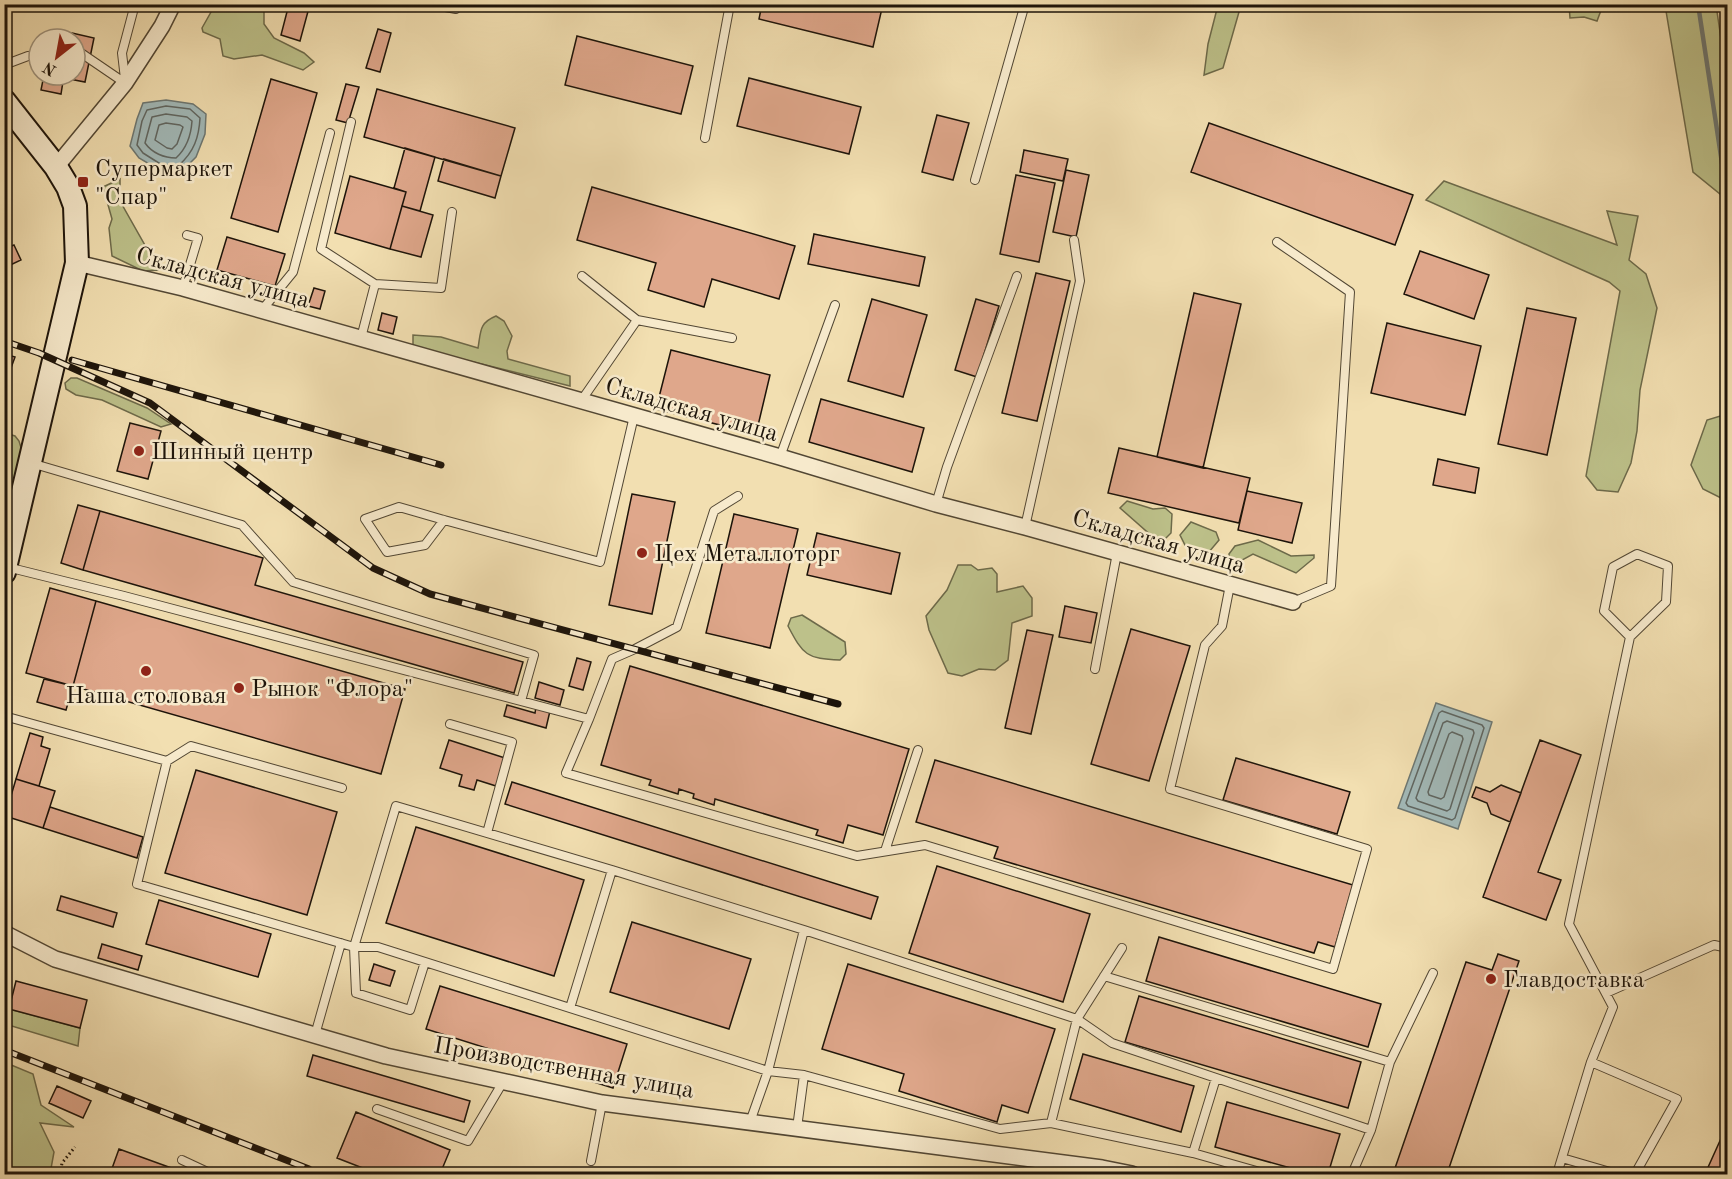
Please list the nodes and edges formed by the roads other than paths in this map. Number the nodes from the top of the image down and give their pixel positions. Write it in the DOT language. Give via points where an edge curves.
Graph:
graph roads {
  1 [pos="135,4"];
  2 [pos="173,4"];
  3 [pos="429,4"];
  4 [pos="730,4"];
  5 [pos="1025,4"];
  6 [pos="456,9"];
  7 [pos="27,56"];
  8 [pos="87,57"];
  9 [pos="4,65"];
  10 [pos="125,83"];
  11 [pos="4,100"];
  12 [pos="351,122"];
  13 [pos="330,133"];
  14 [pos="705,138"];
  15 [pos="56,167"];
  16 [pos="975,180"];
  17 [pos="452,212"];
  18 [pos="186,235"];
  19 [pos="1074,240"];
  20 [pos="1277,242"];
  21 [pos="77,263"];
  22 [pos="582,276"];
  23 [pos="1017,276"];
  24 [pos="375,284"];
  25 [pos="183,288"];
  26 [pos="835,305"];
  27 [pos="262,310"];
  28 [pos="637,320"];
  29 [pos="361,338"];
  30 [pos="732,338"];
  31 [pos="581,401"];
  32 [pos="634,416"];
  33 [pos="780,457"];
  34 [pos="30,463"];
  35 [pos="738,496"];
  36 [pos="936,504"];
  37 [pos="444,520"];
  38 [pos="1025,527"];
  39 [pos="1117,553"];
  40 [pos="5,569"];
  41 [pos="1230,585"];
  42 [pos="1293,602"];
  43 [pos="1630,637"];
  44 [pos="1095,669"];
  45 [pos="521,701"];
  46 [pos="4,716"];
  47 [pos="589,718"];
  48 [pos="450,724"];
  49 [pos="918,750"];
  50 [pos="167,761"];
  51 [pos="342,788"];
  52 [pos="487,833"];
  53 [pos="885,851"];
  54 [pos="612,870"];
  55 [pos="804,930"];
  56 [pos="4,933"];
  57 [pos="341,943"];
  58 [pos="354,947"];
  59 [pos="1122,948"];
  60 [pos="1728,948"];
  61 [pos="425,962"];
  62 [pos="1433,973"];
  63 [pos="1104,976"];
  64 [pos="1606,993"];
  65 [pos="570,1008"];
  66 [pos="1077,1019"];
  67 [pos="315,1035"];
  68 [pos="1390,1062"];
  69 [pos="1591,1062"];
  70 [pos="768,1071"];
  71 [pos="804,1075"];
  72 [pos="1216,1078"];
  73 [pos="503,1082"];
  74 [pos="602,1103"];
  75 [pos="377,1109"];
  76 [pos="750,1122"];
  77 [pos="1051,1124"];
  78 [pos="797,1128"];
  79 [pos="1371,1130"];
  80 [pos="1193,1153"];
  81 [pos="1562,1158"];
  82 [pos="182,1160"];
  83 [pos="591,1161"];
  84 [pos="212,1174"];
  85 [pos="1132,1174"];
  86 [pos="1267,1174"];
  87 [pos="1352,1174"];
  88 [pos="1557,1174"];
  89 [pos="1617,1174"];
  90 [pos="1635,1174"];
  1 -- 10 [label="lane" via="122,53"];
  2 -- 10 [label="street"];
  3 -- 6 [label="lane"];
  4 -- 14 [label="lane"];
  5 -- 16 [label="lane"];
  7 -- 9 [label="lane"];
  8 -- 10 [label="lane"];
  10 -- 15 [label="street"];
  11 -- 15 [label="main road"];
  12 -- 24 [label="lane" via="321,249"];
  13 -- 27 [label="lane" via="292,272"];
  15 -- 21 [label="main road" via="75,206"];
  17 -- 24 [label="lane" via="441,288"];
  18 -- 25 [label="lane" via="198,238"];
  19 -- 38 [label="lane" via="1080,281"];
  20 -- 42 [label="lane" via="1350,292 1331,586"];
  21 -- 25 [label="street, Складская улица"];
  21 -- 34 [label="main road"];
  22 -- 28 [label="lane"];
  23 -- 36 [label="lane"];
  24 -- 29 [label="lane"];
  25 -- 27 [label="street, Складская улица"];
  26 -- 33 [label="lane"];
  27 -- 29 [label="street, Складская улица"];
  28 -- 30 [label="lane"];
  28 -- 31 [label="lane"];
  29 -- 31 [label="street, Складская улица"];
  31 -- 32 [label="street, Складская улица"];
  32 -- 33 [label="street, Складская улица"];
  32 -- 37 [label="lane" via="600,562"];
  33 -- 36 [label="street, Складская улица"];
  34 -- 40 [label="main road"];
  34 -- 45 [label="lane" via="242,525 293,582 534,655"];
  35 -- 47 [label="lane" via="714,511 677,627 612,659"];
  36 -- 38 [label="street, Складская улица"];
  37 -- 37 [label="lane" via="399,507 366,519 387,552 426,545"];
  38 -- 39 [label="street, Складская улица"];
  39 -- 41 [label="street, Складская улица"];
  39 -- 44 [label="lane"];
  40 -- 45 [label="lane" via="124,596"];
  41 -- 42 [label="street, Складская улица"];
  41 -- 53 [label="lane" via="1221,626 1205,645 1170,789 1367,849 1333,969 925,845"];
  43 -- 43 [label="lane" via="1666,602 1668,566 1637,554 1613,567 1604,611"];
  43 -- 64 [label="lane" via="1569,924"];
  45 -- 47 [label="lane"];
  46 -- 50 [label="lane"];
  47 -- 53 [label="lane" via="566,773 857,855"];
  48 -- 52 [label="lane" via="513,742"];
  49 -- 53 [label="lane"];
  50 -- 51 [label="lane" via="191,746"];
  50 -- 57 [label="lane" via="137,884"];
  52 -- 54 [label="lane"];
  52 -- 58 [label="lane" via="396,806"];
  54 -- 55 [label="lane"];
  54 -- 65 [label="lane"];
  55 -- 66 [label="lane"];
  55 -- 70 [label="lane"];
  56 -- 67 [label="street, Производственная улица" via="55,959"];
  57 -- 58 [label="lane"];
  57 -- 67 [label="lane"];
  58 -- 61 [label="lane" via="378,947"];
  58 -- 61 [label="lane" via="356,993 410,1010"];
  59 -- 63 [label="lane"];
  60 -- 64 [label="lane" via="1714,945"];
  61 -- 65 [label="lane"];
  62 -- 68 [label="lane"];
  63 -- 66 [label="lane"];
  63 -- 68 [label="lane"];
  64 -- 69 [label="lane" via="1613,1007"];
  65 -- 70 [label="lane"];
  66 -- 72 [label="lane" via="1112,1043"];
  66 -- 77 [label="lane"];
  67 -- 73 [label="street, Производственная улица" via="386,1056"];
  68 -- 79 [label="lane"];
  69 -- 81 [label="lane"];
  69 -- 90 [label="lane" via="1677,1099"];
  70 -- 71 [label="lane"];
  70 -- 76 [label="lane"];
  71 -- 77 [label="lane" via="1000,1129"];
  71 -- 78 [label="lane"];
  72 -- 79 [label="lane"];
  72 -- 80 [label="lane"];
  73 -- 74 [label="street, Производственная улица"];
  73 -- 75 [label="lane" via="468,1141"];
  74 -- 76 [label="street, Производственная улица"];
  74 -- 83 [label="lane"];
  76 -- 78 [label="street, Производственная улица"];
  77 -- 80 [label="lane"];
  78 -- 85 [label="street, Производственная улица"];
  79 -- 87 [label="lane"];
  80 -- 86 [label="lane"];
  81 -- 88 [label="lane"];
  81 -- 89 [label="lane"];
  82 -- 84 [label="lane"];
}
